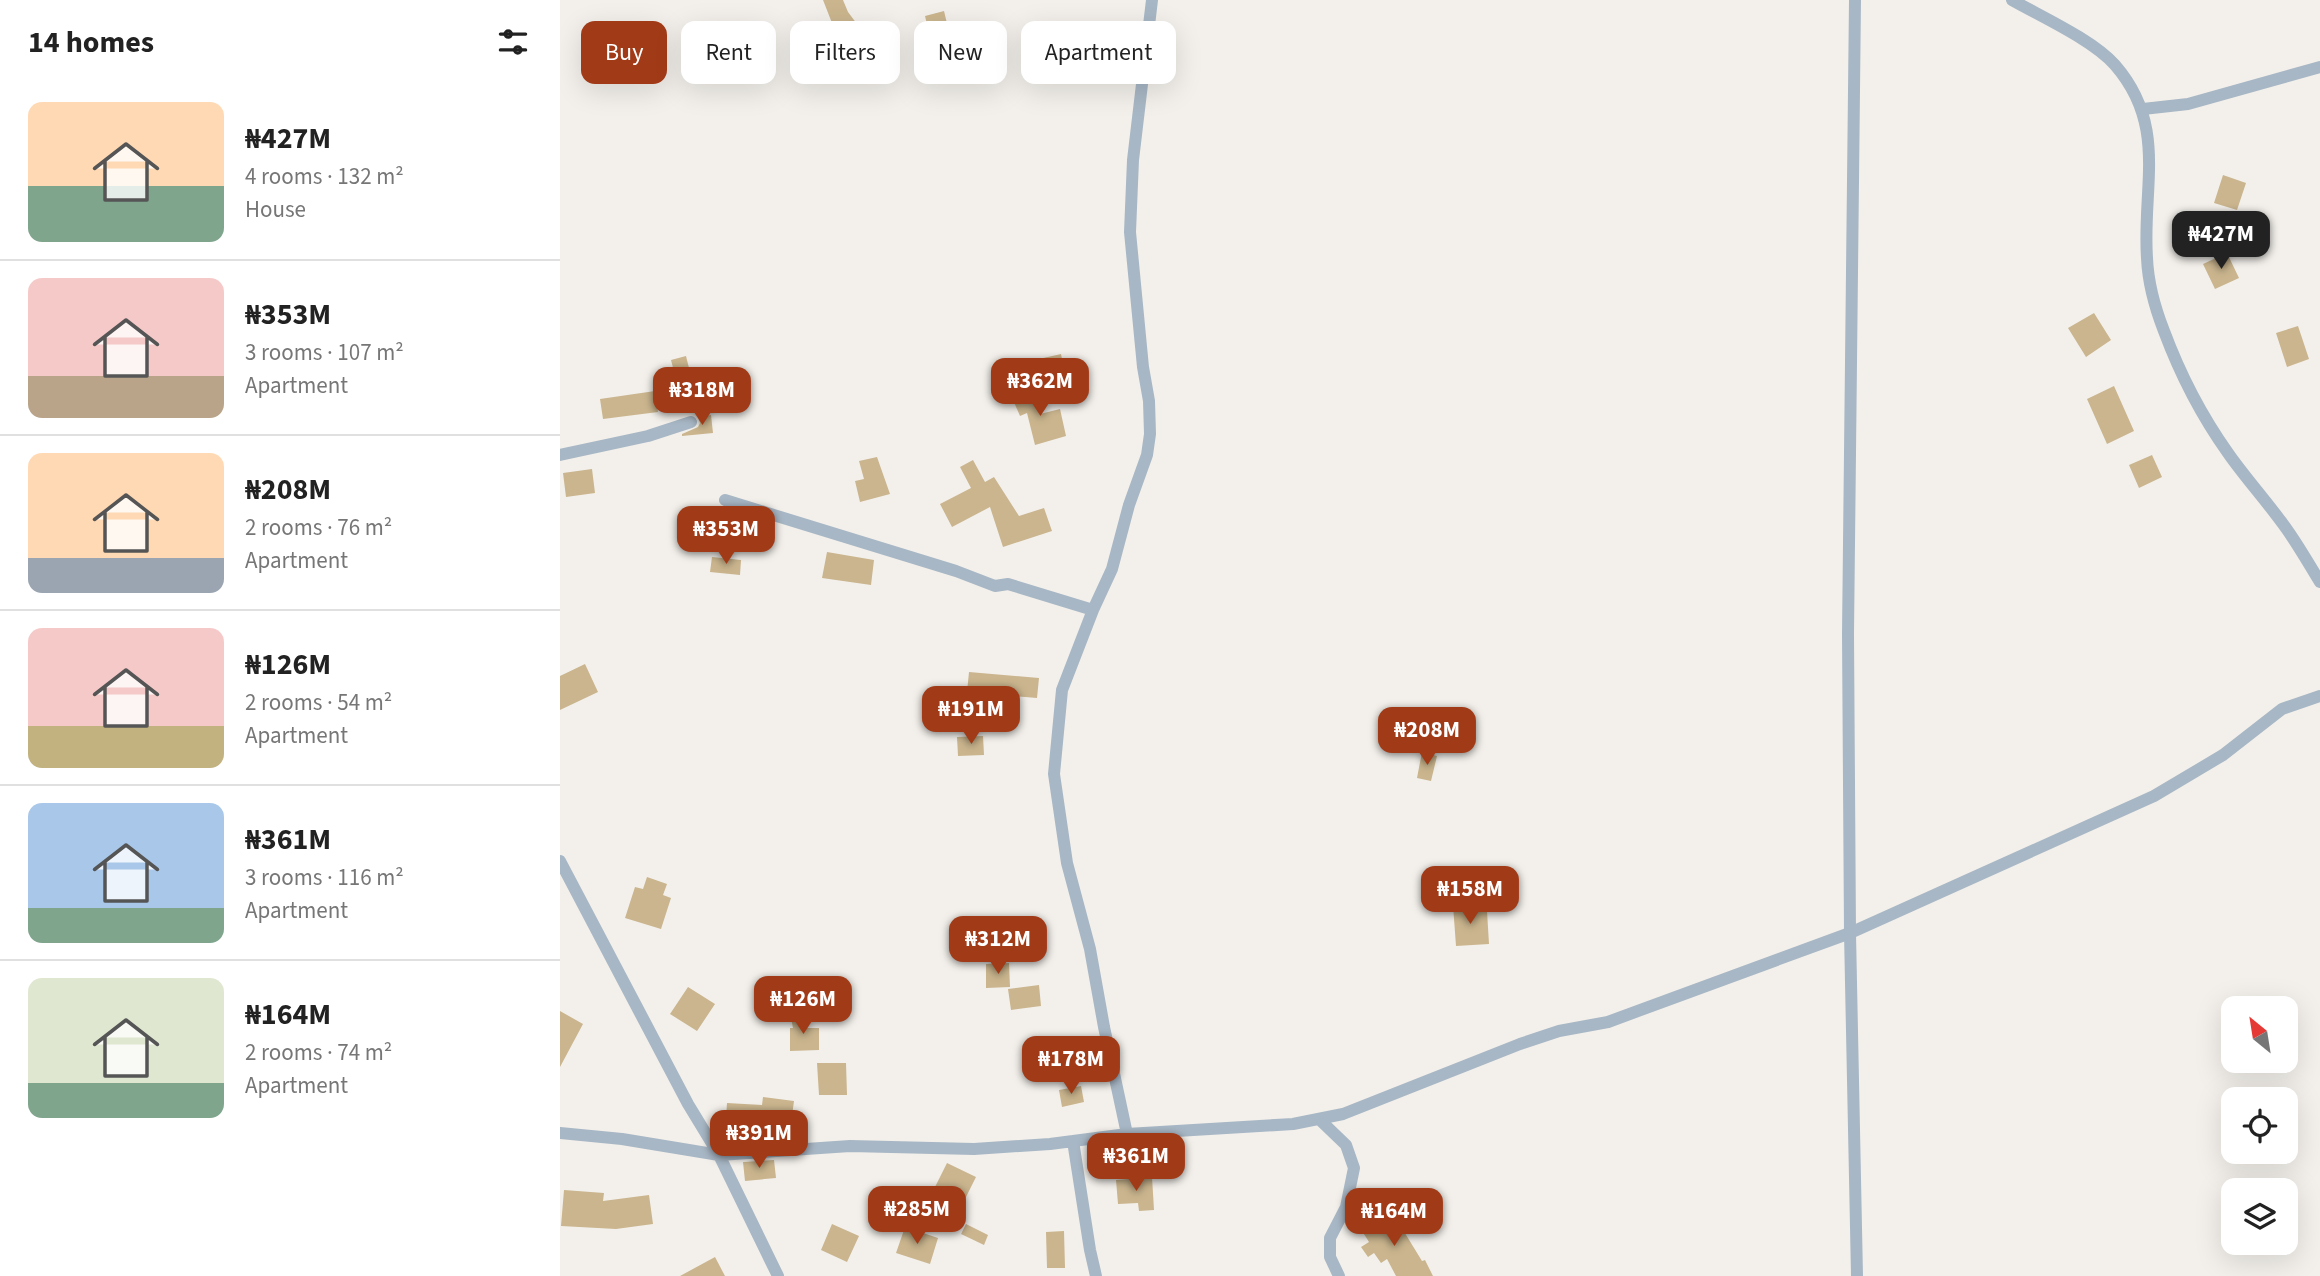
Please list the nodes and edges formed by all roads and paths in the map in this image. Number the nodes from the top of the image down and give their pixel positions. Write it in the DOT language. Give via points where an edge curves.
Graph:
graph roads {
  1 [pos="1152,0"];
  2 [pos="1855,0"];
  3 [pos="2012,0"];
  4 [pos="2320,68"];
  5 [pos="2143,110"];
  6 [pos="691,422"];
  7 [pos="560,455"];
  8 [pos="725,500"];
  9 [pos="2320,582"];
  10 [pos="1093,610"];
  11 [pos="2320,696"];
  12 [pos="560,861"];
  13 [pos="1850,933"];
  14 [pos="1320,1120"];
  15 [pos="560,1133"];
  16 [pos="1127,1134"];
  17 [pos="1073,1141"];
  18 [pos="719,1155"];
  19 [pos="778,1276"];
  20 [pos="1096,1276"];
  21 [pos="1339,1276"];
  22 [pos="1857,1276"];
  1 -- 10 [label="street" via="1133,160 1130,232 1150,434 1112,569"];
  2 -- 13 [label="street" via="1847,634"];
  3 -- 5 [label="street" via="2095,48 2114,64"];
  4 -- 5 [label="street" via="2188,104"];
  5 -- 9 [label="street" via="2148,134 2147,258 2163,330 2194,400"];
  6 -- 7 [label="street"];
  8 -- 10 [label="street" via="995,586 1007,584"];
  10 -- 16 [label="street" via="1062,690 1054,775 1067,863 1090,948"];
  11 -- 13 [label="street" via="2282,709 2223,755 2154,796"];
  12 -- 18 [label="street"];
  13 -- 14 [label="street" via="1608,1022 1520,1044"];
  13 -- 22 [label="street"];
  14 -- 16 [label="street"];
  14 -- 21 [label="street" via="1346,1145 1354,1168 1346,1207 1330,1238 1330,1256"];
  15 -- 18 [label="street"];
  16 -- 17 [label="street"];
  17 -- 18 [label="street" via="974,1149 850,1146"];
  17 -- 20 [label="street"];
  18 -- 19 [label="street"];
}
